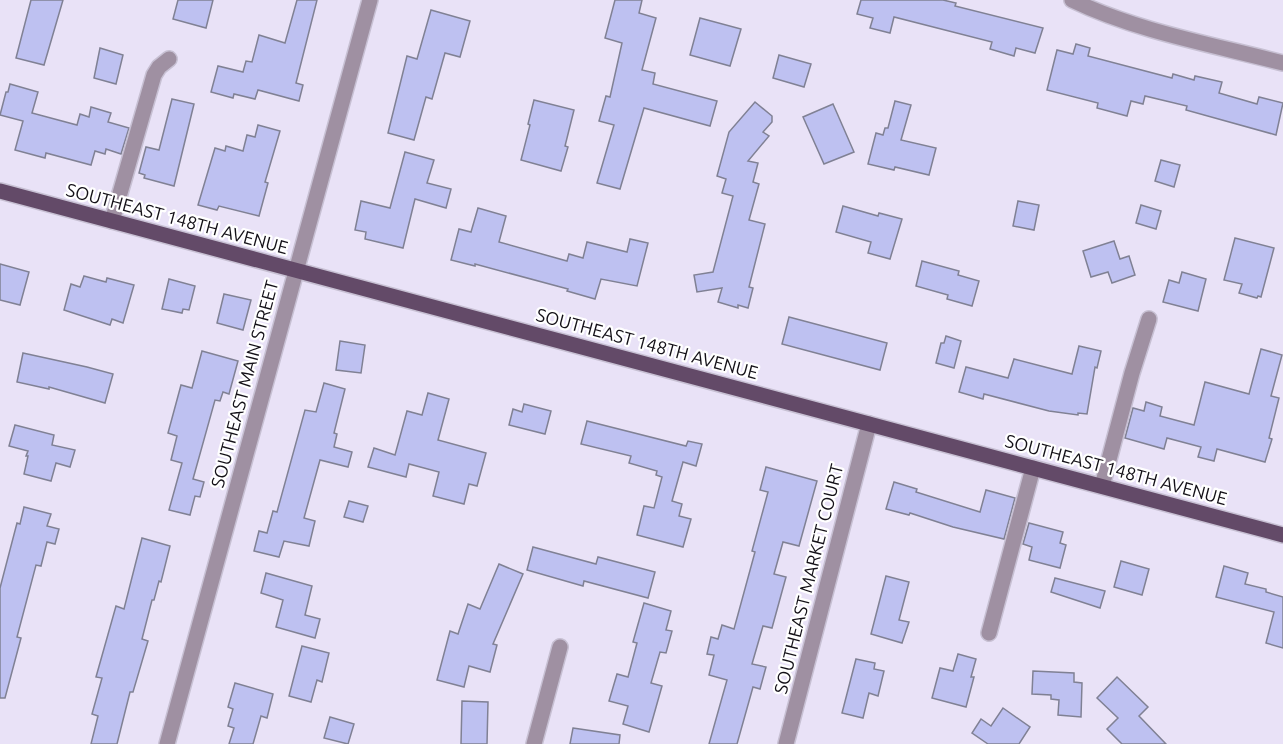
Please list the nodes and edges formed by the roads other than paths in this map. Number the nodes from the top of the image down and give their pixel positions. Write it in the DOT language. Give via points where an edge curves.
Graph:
graph roads {
  1 [pos="370,0"];
  2 [pos="1072,0"];
  3 [pos="169,59"];
  4 [pos="1283,63"];
  5 [pos="0,191"];
  6 [pos="112,221"];
  7 [pos="296,271"];
  8 [pos="1149,319"];
  9 [pos="869,424"];
  10 [pos="1034,468"];
  11 [pos="1102,486"];
  12 [pos="1283,535"];
  13 [pos="988,633"];
  14 [pos="560,647"];
  15 [pos="167,744"];
  16 [pos="534,744"];
  17 [pos="786,744"];
  1 -- 7 [label="street, SOUTHEAST MAIN STREET"];
  2 -- 4 [label="street" via="1133,23"];
  3 -- 6 [label="street" via="154,75"];
  5 -- 6 [label="main road, SOUTHEAST 148TH AVENUE"];
  6 -- 7 [label="main road, SOUTHEAST 148TH AVENUE"];
  7 -- 9 [label="main road, SOUTHEAST 148TH AVENUE"];
  7 -- 15 [label="street, SOUTHEAST MAIN STREET"];
  8 -- 11 [label="street"];
  9 -- 10 [label="main road, SOUTHEAST 148TH AVENUE"];
  9 -- 17 [label="street, SOUTHEAST MARKET COURT"];
  10 -- 11 [label="main road, SOUTHEAST 148TH AVENUE"];
  10 -- 13 [label="street"];
  11 -- 12 [label="main road, SOUTHEAST 148TH AVENUE"];
  14 -- 16 [label="street"];
}
